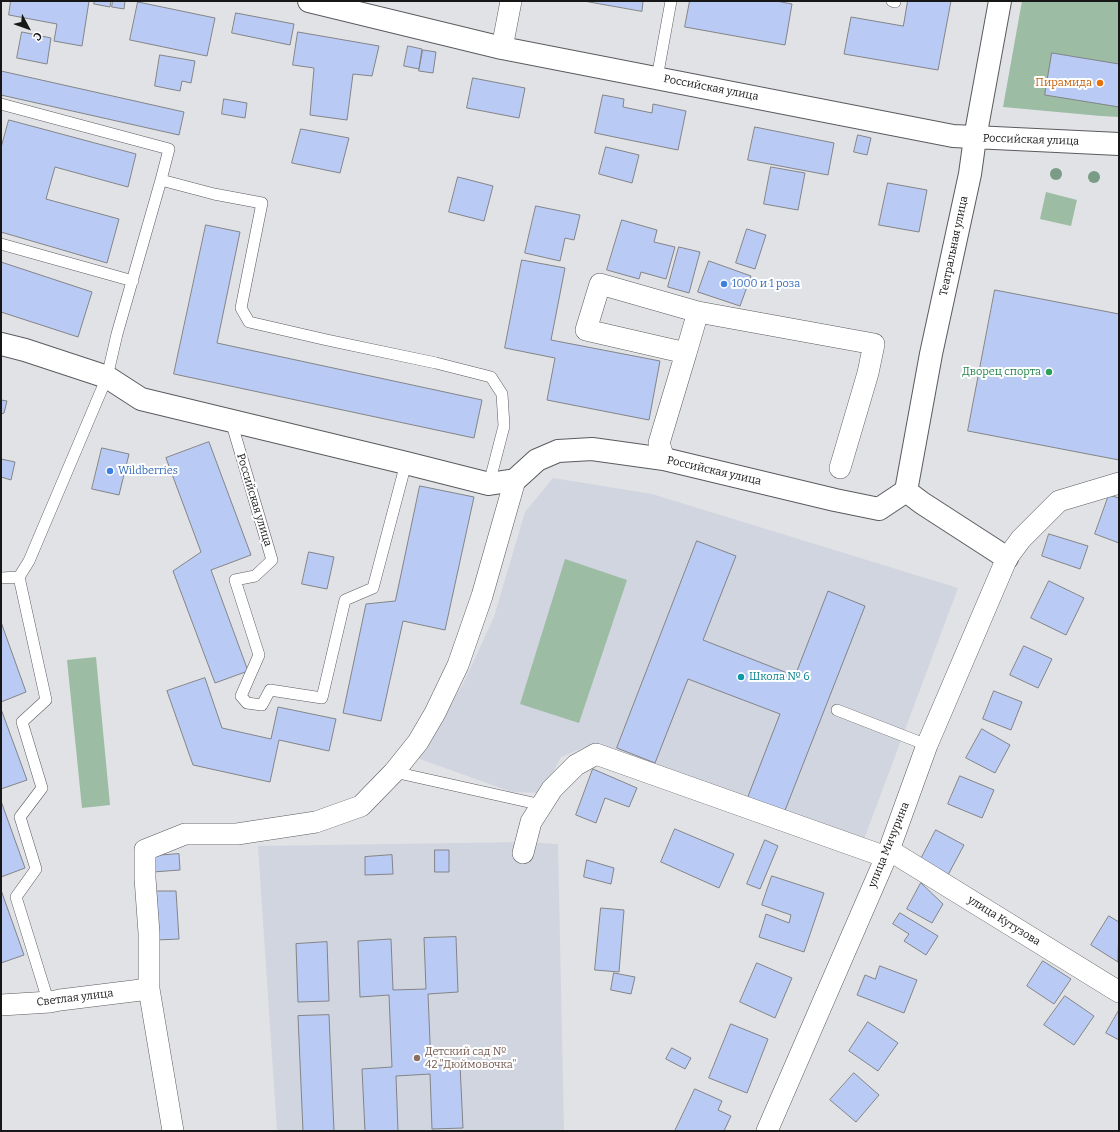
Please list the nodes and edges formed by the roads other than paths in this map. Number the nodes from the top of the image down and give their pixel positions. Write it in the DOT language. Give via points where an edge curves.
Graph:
graph roads {
  1 [pos="308,1"];
  2 [pos="511,1"];
  3 [pos="671,1"];
  4 [pos="1000,1"];
  5 [pos="502,48"];
  6 [pos="657,78"];
  7 [pos="1,104"];
  8 [pos="975,138"];
  9 [pos="1119,144"];
  10 [pos="162,180"];
  11 [pos="1,244"];
  12 [pos="133,281"];
  13 [pos="698,312"];
  14 [pos="1,344"];
  15 [pos="686,353"];
  16 [pos="107,377"];
  17 [pos="231,421"];
  18 [pos="664,459"];
  19 [pos="406,463"];
  20 [pos="840,468"];
  21 [pos="515,480"];
  22 [pos="1119,483"];
  23 [pos="489,484"];
  24 [pos="906,491"];
  25 [pos="1007,558"];
  26 [pos="18,577"];
  27 [pos="1,578"];
  28 [pos="836,710"];
  29 [pos="927,745"];
  30 [pos="394,772"];
  31 [pos="542,805"];
  32 [pos="523,853"];
  33 [pos="887,853"];
  34 [pos="149,989"];
  35 [pos="1119,992"];
  36 [pos="50,1002"];
  37 [pos="1,1005"];
  38 [pos="173,1131"];
  39 [pos="767,1131"];
  1 -- 5 [label="street, Российская улица"];
  2 -- 5 [label="street"];
  3 -- 6 [label="lane"];
  4 -- 8 [label="street, Театральная улица"];
  5 -- 6 [label="street, Российская улица"];
  6 -- 8 [label="street, Российская улица" via="953,136"];
  7 -- 10 [label="lane" via="169,149"];
  8 -- 9 [label="street, Российская улица"];
  8 -- 24 [label="street, Театральная улица"];
  10 -- 12 [label="lane"];
  10 -- 23 [label="lane" via="262,203 241,308 249,322 490,377 502,394 504,426"];
  11 -- 12 [label="lane"];
  12 -- 16 [label="lane"];
  13 -- 15 [label="street"];
  13 -- 15 [label="street" via="600,284 586,330"];
  13 -- 20 [label="street" via="874,344"];
  14 -- 16 [label="street"];
  15 -- 18 [label="street" via="659,443"];
  16 -- 17 [label="street" via="141,399"];
  16 -- 26 [label="lane" via="29,561"];
  17 -- 19 [label="street"];
  17 -- 19 [label="lane, Российская улица" via="272,560 255,576 235,580 259,655 241,696 247,703 262,705 270,690 322,698 345,600 373,588"];
  18 -- 21 [label="street, Российская улица" via="592,450 558,451 537,460"];
  18 -- 24 [label="street, Российская улица" via="879,509"];
  19 -- 23 [label="street"];
  21 -- 23 [label="street"];
  21 -- 30 [label="street" via="482,596 458,665 418,742"];
  22 -- 25 [label="street, улица Мичурина" via="1059,501 1021,539"];
  24 -- 25 [label="street"];
  25 -- 29 [label="street, улица Мичурина"];
  26 -- 27 [label="lane"];
  26 -- 36 [label="lane" via="46,700 22,722 42,788 20,817 36,869 16,897"];
  28 -- 29 [label="lane"];
  29 -- 33 [label="street, улица Мичурина"];
  30 -- 31 [label="lane"];
  30 -- 34 [label="street" via="361,806 316,822 237,834 185,834 145,850"];
  31 -- 32 [label="street, улица Кутузова" via="531,822"];
  31 -- 33 [label="street, улица Кутузова" via="552,789 576,765 596,754"];
  33 -- 35 [label="street, улица Кутузова"];
  33 -- 39 [label="street, улица Мичурина"];
  34 -- 36 [label="street, Светлая улица"];
  34 -- 38 [label="street"];
  36 -- 37 [label="street, Светлая улица"];
}
